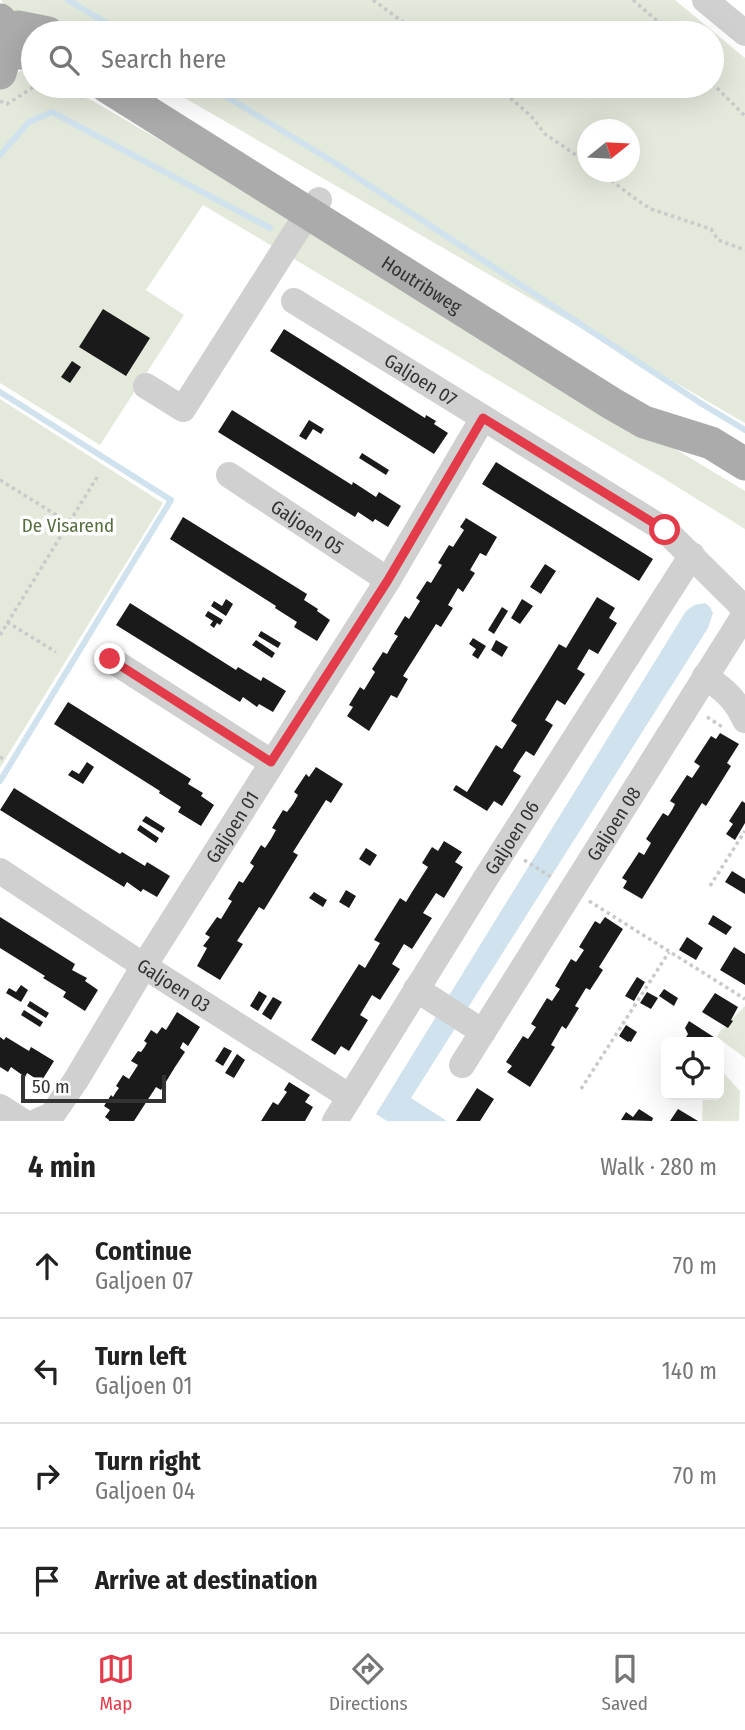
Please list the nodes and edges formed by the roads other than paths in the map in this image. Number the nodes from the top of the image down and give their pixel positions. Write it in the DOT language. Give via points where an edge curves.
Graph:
graph roads {
  1 [pos="705,0"];
  2 [pos="745,33"];
  3 [pos="127,98"];
  4 [pos="156,98"];
  5 [pos="314,206"];
  6 [pos="294,301"];
  7 [pos="146,386"];
  8 [pos="483,418"];
  9 [pos="745,444"];
  10 [pos="745,464"];
  11 [pos="229,475"];
  12 [pos="692,555"];
  13 [pos="388,580"];
  14 [pos="745,611"];
  15 [pos="110,659"];
  16 [pos="705,676"];
  17 [pos="739,727"];
  18 [pos="271,762"];
  19 [pos="0,871"];
  20 [pos="144,966"];
  21 [pos="424,994"];
  22 [pos="477,1028"];
  23 [pos="462,1065"];
  24 [pos="350,1097"];
  25 [pos="0,1107"];
  26 [pos="22,1121"];
  27 [pos="38,1121"];
  28 [pos="335,1121"];
  1 -- 2 [label="street"];
  3 -- 5 [label="main road, Houtribweg"];
  4 -- 5 [label="main road, Houtribweg"];
  5 -- 7 [label="street" via="183,409"];
  5 -- 9 [label="main road, Houtribweg" via="635,400 711,425"];
  5 -- 10 [label="main road, Houtribweg" via="611,403 644,422 711,443"];
  6 -- 8 [label="street, Galjoen 07"];
  8 -- 12 [label="street, Galjoen 07" via="665,530"];
  8 -- 13 [label="street, Galjoen 01"];
  11 -- 13 [label="street, Galjoen 05"];
  12 -- 14 [label="street, Galjoen 07"];
  12 -- 21 [label="street, Galjoen 06" via="486,876"];
  13 -- 18 [label="street, Galjoen 01"];
  14 -- 16 [label="street, Galjoen 08"];
  15 -- 18 [label="street"];
  16 -- 17 [label="street" via="739,706"];
  16 -- 22 [label="street, Galjoen 08"];
  18 -- 20 [label="street, Galjoen 01"];
  19 -- 20 [label="street, Galjoen 03"];
  20 -- 24 [label="street, Galjoen 03"];
  20 -- 27 [label="street, Galjoen 01" via="76,1080 52,1115"];
  21 -- 22 [label="street"];
  21 -- 24 [label="street, Galjoen 06"];
  22 -- 23 [label="street, Galjoen 08"];
  24 -- 28 [label="street, Galjoen 06"];
  25 -- 26 [label="street"];
}
